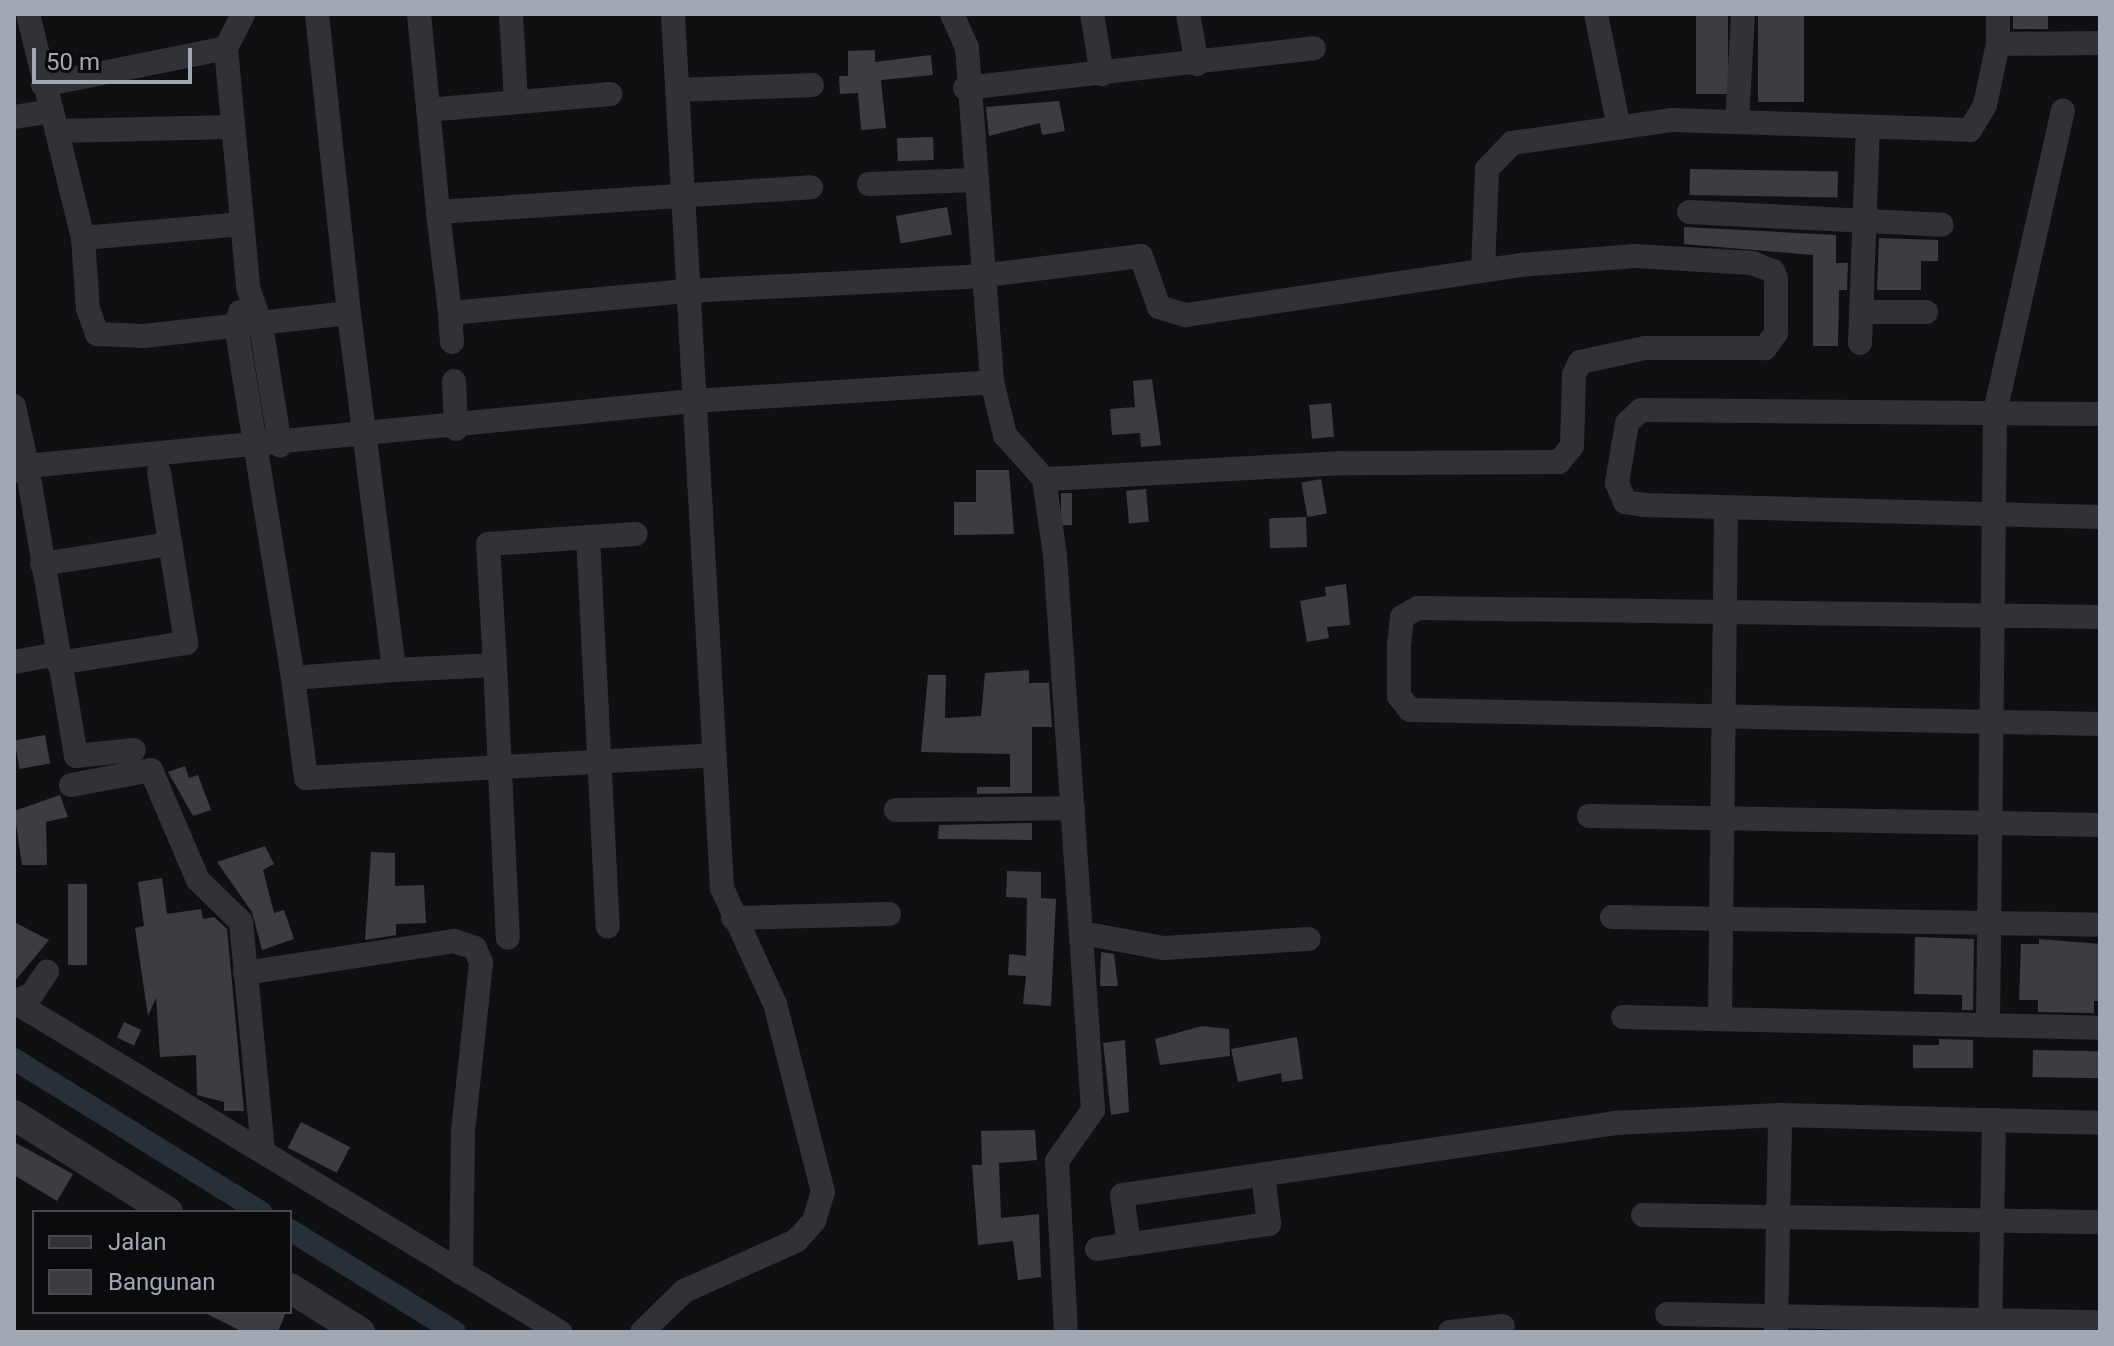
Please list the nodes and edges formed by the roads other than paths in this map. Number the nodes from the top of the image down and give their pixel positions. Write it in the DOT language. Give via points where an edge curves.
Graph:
graph roads {
  1 [pos="28,14"];
  2 [pos="317,14"];
  3 [pos="419,14"];
  4 [pos="511,14"];
  5 [pos="673,14"];
  6 [pos="952,14"];
  7 [pos="1092,14"];
  8 [pos="1188,14"];
  9 [pos="1596,14"];
  10 [pos="1743,14"];
  11 [pos="1998,14"];
  12 [pos="244,15"];
  13 [pos="2100,43"];
  14 [pos="1998,44"];
  15 [pos="226,48"];
  16 [pos="1314,48"];
  17 [pos="1197,64"];
  18 [pos="1102,74"];
  19 [pos="43,85"];
  20 [pos="812,85"];
  21 [pos="965,88"];
  22 [pos="678,90"];
  23 [pos="610,94"];
  24 [pos="516,100"];
  25 [pos="428,110"];
  26 [pos="2063,111"];
  27 [pos="14,117"];
  28 [pos="53,121"];
  29 [pos="1737,122"];
  30 [pos="233,127"];
  31 [pos="1868,127"];
  32 [pos="1619,128"];
  33 [pos="974,180"];
  34 [pos="869,184"];
  35 [pos="811,187"];
  36 [pos="685,192"];
  37 [pos="438,212"];
  38 [pos="1689,212"];
  39 [pos="1864,219"];
  40 [pos="242,224"];
  41 [pos="1942,225"];
  42 [pos="83,238"];
  43 [pos="1483,270"];
  44 [pos="980,276"];
  45 [pos="248,287"];
  46 [pos="687,291"];
  47 [pos="1861,312"];
  48 [pos="1926,312"];
  49 [pos="349,313"];
  50 [pos="450,313"];
  51 [pos="236,326"];
  52 [pos="261,326"];
  53 [pos="452,342"];
  54 [pos="1860,343"];
  55 [pos="454,381"];
  56 [pos="992,382"];
  57 [pos="693,401"];
  58 [pos="14,406"];
  59 [pos="1995,412"];
  60 [pos="2100,414"];
  61 [pos="456,429"];
  62 [pos="363,437"];
  63 [pos="280,445"];
  64 [pos="255,448"];
  65 [pos="21,468"];
  66 [pos="159,472"];
  67 [pos="1044,479"];
  68 [pos="1726,510"];
  69 [pos="1993,514"];
  70 [pos="2100,517"];
  71 [pos="636,534"];
  72 [pos="588,537"];
  73 [pos="170,544"];
  74 [pos="42,564"];
  75 [pos="1724,613"];
  76 [pos="1992,615"];
  77 [pos="2100,617"];
  78 [pos="58,658"];
  79 [pos="14,662"];
  80 [pos="495,665"];
  81 [pos="394,670"];
  82 [pos="293,678"];
  83 [pos="1724,716"];
  84 [pos="1991,721"];
  85 [pos="2100,724"];
  86 [pos="134,750"];
  87 [pos="714,755"];
  88 [pos="602,761"];
  89 [pos="499,767"];
  90 [pos="71,785"];
  91 [pos="1073,808"];
  92 [pos="896,810"];
  93 [pos="1589,816"];
  94 [pos="1723,817"];
  95 [pos="1990,821"];
  96 [pos="2100,825"];
  97 [pos="889,914"];
  98 [pos="1612,917"];
  99 [pos="733,918"];
  100 [pos="1718,921"];
  101 [pos="1989,923"];
  102 [pos="2100,925"];
  103 [pos="608,926"];
  104 [pos="1082,933"];
  105 [pos="508,938"];
  106 [pos="1309,939"];
  107 [pos="47,972"];
  108 [pos="245,973"];
  109 [pos="16,1003"];
  110 [pos="1623,1017"];
  111 [pos="1720,1018"];
  112 [pos="1988,1023"];
  113 [pos="2100,1028"];
  114 [pos="14,1115"];
  115 [pos="1780,1115"];
  116 [pos="1994,1120"];
  117 [pos="2100,1123"];
  118 [pos="263,1151"];
  119 [pos="1263,1174"];
  120 [pos="165,1210"];
  121 [pos="1643,1215"];
  122 [pos="1779,1217"];
  123 [pos="1993,1219"];
  124 [pos="2100,1222"];
  125 [pos="1129,1244"];
  126 [pos="1097,1249"];
  127 [pos="461,1273"];
  128 [pos="292,1289"];
  129 [pos="1667,1314"];
  130 [pos="2100,1322"];
  131 [pos="1776,1324"];
  132 [pos="1503,1326"];
  133 [pos="1990,1326"];
  134 [pos="360,1332"];
  135 [pos="560,1332"];
  136 [pos="642,1332"];
  137 [pos="1066,1332"];
  138 [pos="1450,1332"];
  1 -- 19 [label="street"];
  2 -- 49 [label="street"];
  3 -- 25 [label="street"];
  4 -- 24 [label="street"];
  5 -- 22 [label="street"];
  6 -- 21 [label="street" via="967,48"];
  7 -- 18 [label="street"];
  8 -- 17 [label="street"];
  9 -- 32 [label="street"];
  10 -- 29 [label="street"];
  11 -- 14 [label="street"];
  12 -- 15 [label="street"];
  13 -- 14 [label="street"];
  14 -- 31 [label="street" via="1985,105 1970,130"];
  15 -- 19 [label="street"];
  15 -- 30 [label="street"];
  16 -- 17 [label="street"];
  17 -- 18 [label="street"];
  18 -- 21 [label="street"];
  19 -- 28 [label="street"];
  20 -- 22 [label="street"];
  21 -- 33 [label="street"];
  22 -- 36 [label="street"];
  23 -- 24 [label="street"];
  24 -- 25 [label="street"];
  25 -- 37 [label="street"];
  26 -- 59 [label="street"];
  27 -- 28 [label="street"];
  28 -- 30 [label="street"];
  28 -- 42 [label="street"];
  29 -- 31 [label="street"];
  29 -- 32 [label="street" via="1672,120"];
  30 -- 40 [label="street"];
  31 -- 39 [label="street"];
  32 -- 43 [label="street" via="1512,143 1494,159 1482,195"];
  33 -- 34 [label="street"];
  33 -- 44 [label="street"];
  35 -- 36 [label="street"];
  36 -- 37 [label="street"];
  36 -- 46 [label="street"];
  37 -- 50 [label="street"];
  38 -- 39 [label="street"];
  39 -- 41 [label="street"];
  39 -- 47 [label="street"];
  40 -- 42 [label="street"];
  40 -- 45 [label="street"];
  42 -- 51 [label="street" via="88,309 97,334"];
  43 -- 44 [label="street" via="1186,315 1159,307 1141,256"];
  43 -- 67 [label="street" via="1635,256 1752,263 1773,271 1776,279 1776,333 1765,348 1645,348 1592,356 1574,375 1572,446 1559,462 1343,463"];
  44 -- 46 [label="street"];
  44 -- 56 [label="street"];
  45 -- 51 [label="street"];
  45 -- 52 [label="street"];
  46 -- 50 [label="street"];
  46 -- 57 [label="street"];
  47 -- 48 [label="street"];
  47 -- 54 [label="street"];
  49 -- 52 [label="street"];
  49 -- 62 [label="street"];
  50 -- 53 [label="street"];
  51 -- 52 [label="street"];
  51 -- 64 [label="street"];
  52 -- 63 [label="street"];
  55 -- 61 [label="street"];
  56 -- 57 [label="street"];
  56 -- 67 [label="street" via="1005,435"];
  57 -- 61 [label="street"];
  57 -- 87 [label="street"];
  58 -- 65 [label="street"];
  59 -- 60 [label="street"];
  59 -- 68 [label="street" via="1635,412 1618,462 1625,502"];
  59 -- 69 [label="street"];
  61 -- 62 [label="street"];
  62 -- 63 [label="street"];
  62 -- 81 [label="street"];
  63 -- 64 [label="street"];
  64 -- 65 [label="street"];
  64 -- 82 [label="street"];
  65 -- 74 [label="street"];
  66 -- 73 [label="street"];
  67 -- 91 [label="street"];
  68 -- 69 [label="street"];
  68 -- 75 [label="street"];
  69 -- 70 [label="street"];
  69 -- 76 [label="street"];
  71 -- 72 [label="street"];
  72 -- 80 [label="street" via="488,544"];
  72 -- 88 [label="street"];
  73 -- 74 [label="street"];
  73 -- 78 [label="street" via="186,643"];
  74 -- 78 [label="street"];
  75 -- 76 [label="street"];
  75 -- 83 [label="street"];
  75 -- 83 [label="street" via="1418,608 1402,617 1399,696 1410,710"];
  76 -- 77 [label="street"];
  76 -- 84 [label="street"];
  78 -- 79 [label="street"];
  78 -- 86 [label="street" via="76,756"];
  80 -- 81 [label="street"];
  80 -- 89 [label="street"];
  81 -- 82 [label="street"];
  82 -- 89 [label="street" via="306,778"];
  83 -- 84 [label="street"];
  83 -- 94 [label="street"];
  84 -- 85 [label="street"];
  84 -- 95 [label="street"];
  87 -- 88 [label="street"];
  87 -- 99 [label="street" via="722,888"];
  88 -- 89 [label="street"];
  88 -- 103 [label="street"];
  89 -- 105 [label="street"];
  90 -- 108 [label="street" via="151,770 198,880 241,922"];
  91 -- 92 [label="street"];
  91 -- 104 [label="street"];
  93 -- 94 [label="street"];
  94 -- 95 [label="street"];
  94 -- 100 [label="street"];
  95 -- 96 [label="street"];
  95 -- 101 [label="street"];
  97 -- 99 [label="street"];
  98 -- 100 [label="street"];
  99 -- 136 [label="street" via="775,1004 821,1201 796,1241 684,1291"];
  100 -- 101 [label="street"];
  100 -- 111 [label="street"];
  101 -- 102 [label="street"];
  101 -- 112 [label="street"];
  104 -- 106 [label="street" via="1164,948"];
  104 -- 137 [label="street" via="1093,1110 1057,1161"];
  107 -- 109 [label="street"];
  108 -- 118 [label="street"];
  108 -- 127 [label="street" via="454,941 475,948 481,963 463,1131"];
  109 -- 118 [label="street"];
  110 -- 111 [label="street"];
  111 -- 112 [label="street"];
  112 -- 113 [label="street"];
  114 -- 120 [label="street"];
  115 -- 116 [label="street"];
  115 -- 119 [label="street" via="1614,1123"];
  115 -- 122 [label="street"];
  116 -- 117 [label="street"];
  116 -- 123 [label="street"];
  118 -- 127 [label="street"];
  119 -- 125 [label="street" via="1269,1224"];
  119 -- 125 [label="street" via="1122,1195"];
  121 -- 122 [label="street"];
  122 -- 123 [label="street"];
  122 -- 131 [label="street"];
  123 -- 124 [label="street"];
  123 -- 133 [label="street"];
  125 -- 126 [label="street"];
  127 -- 135 [label="street"];
  128 -- 134 [label="street"];
  129 -- 131 [label="street"];
  130 -- 133 [label="street"];
  131 -- 133 [label="street"];
  132 -- 138 [label="street"];
}
